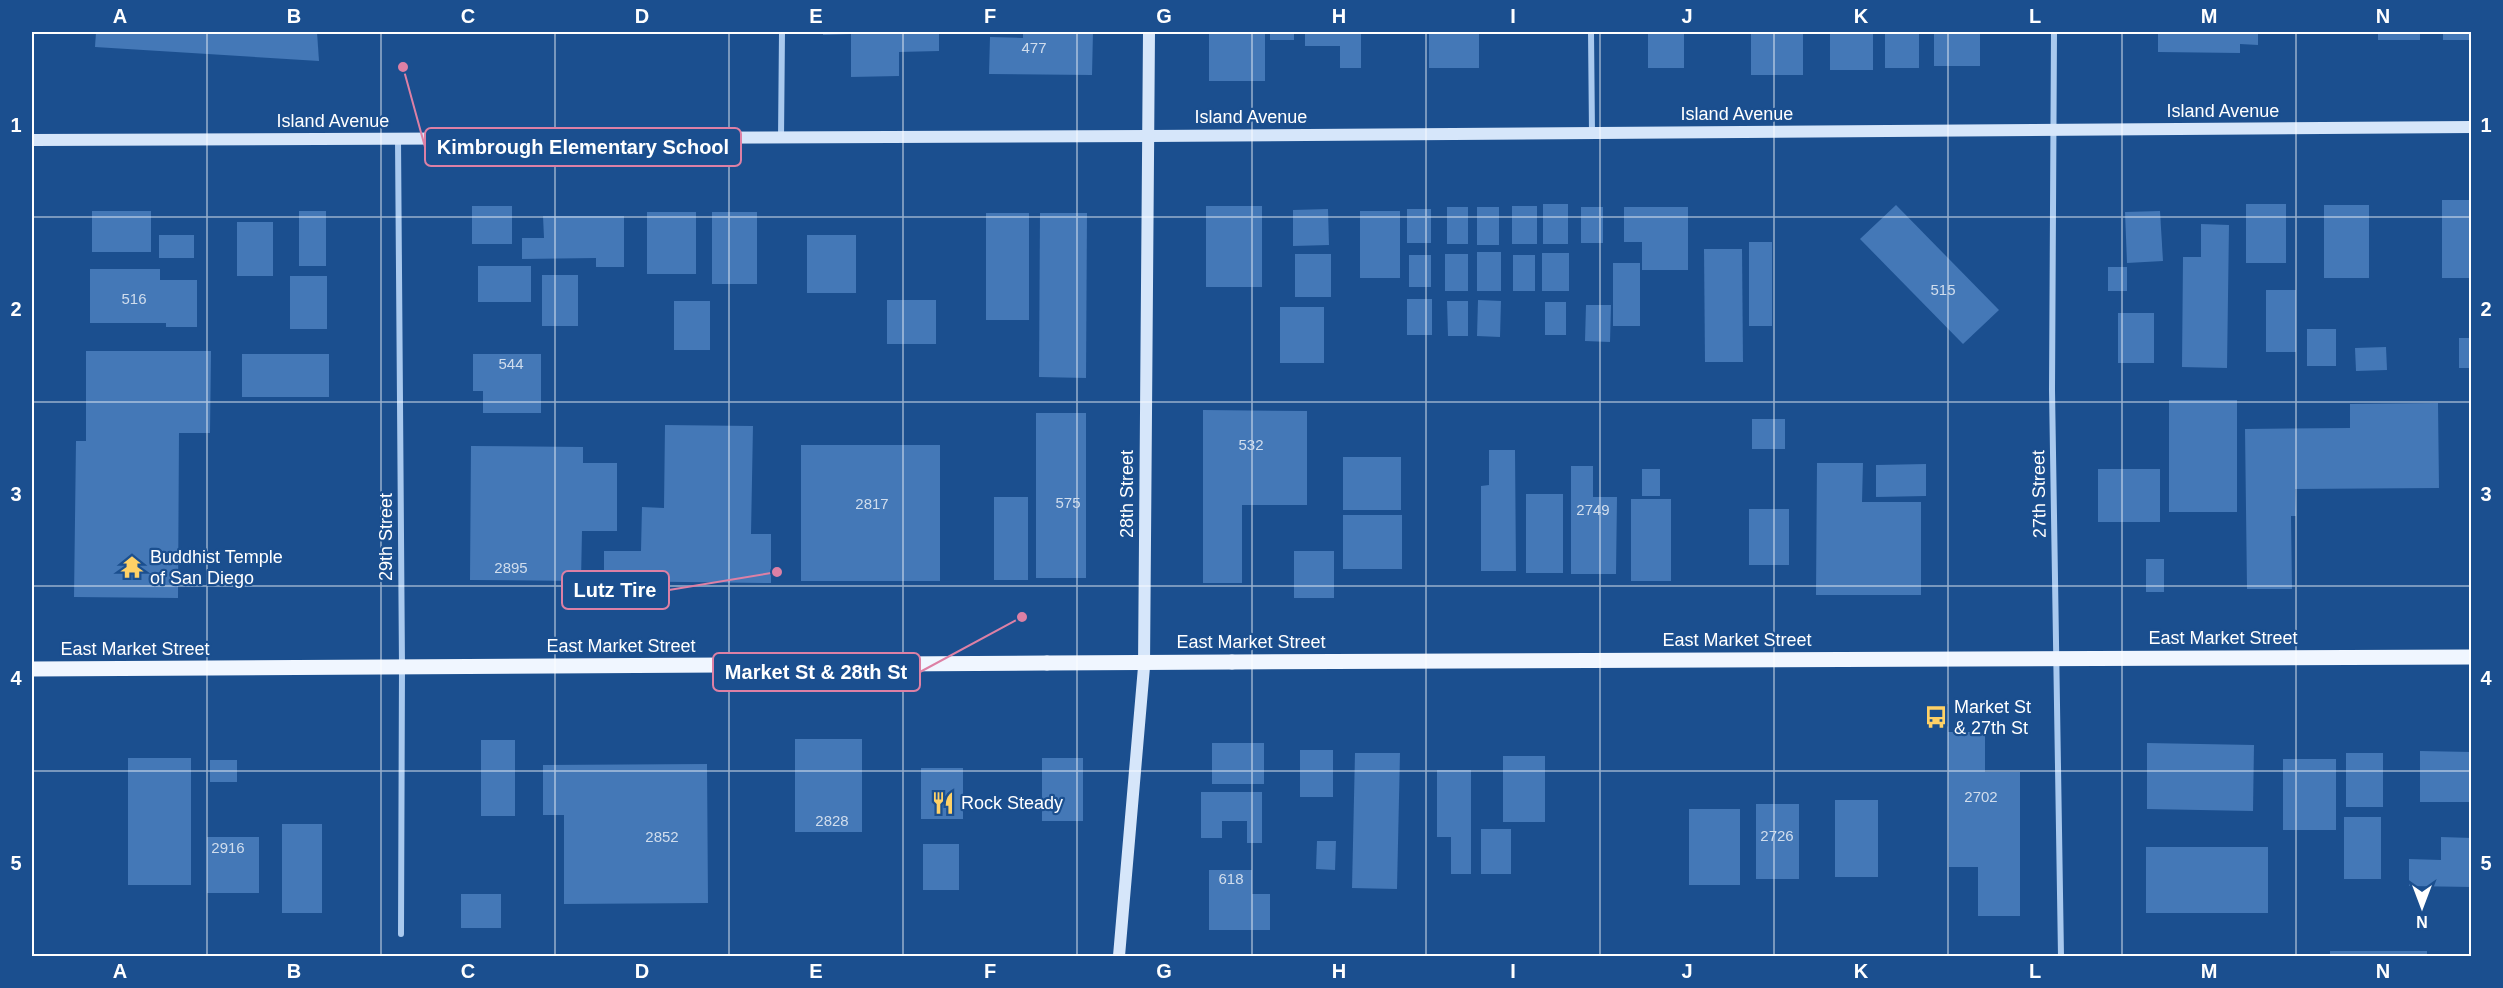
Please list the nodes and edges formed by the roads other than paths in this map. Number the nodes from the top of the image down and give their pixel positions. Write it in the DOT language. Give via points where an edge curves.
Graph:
graph roads {
  1 [pos="782,32"];
  2 [pos="1149,32"];
  3 [pos="1591,32"];
  4 [pos="2054,32"];
  5 [pos="2472,127"];
  6 [pos="2055,130"];
  7 [pos="1592,133"];
  8 [pos="1149,136"];
  9 [pos="782,138"];
  10 [pos="398,139"];
  11 [pos="32,140"];
  12 [pos="2472,657"];
  13 [pos="2056,658"];
  14 [pos="402,667"];
  15 [pos="32,669"];
  16 [pos="401,934"];
  17 [pos="1119,957"];
  18 [pos="2061,957"];
  1 -- 9 [label="street"];
  2 -- 8 [label="street, 28th Street"];
  3 -- 7 [label="street"];
  4 -- 6 [label="street, 27th Street"];
  5 -- 6 [label="street, Island Avenue"];
  6 -- 7 [label="street, Island Avenue"];
  6 -- 13 [label="street, 27th Street" via="2052,390"];
  7 -- 8 [label="street, Island Avenue"];
  8 -- 9 [label="street, Island Avenue"];
  8 -- 17 [label="street, 28th Street" via="1144,667"];
  9 -- 10 [label="street, Island Avenue"];
  10 -- 11 [label="street, Island Avenue"];
  10 -- 14 [label="street, 29th Street"];
  12 -- 13 [label="main road, East Market Street"];
  13 -- 14 [label="main road, East Market Street, bridge"];
  13 -- 18 [label="street, 27th Street"];
  14 -- 15 [label="main road, East Market Street"];
  14 -- 16 [label="street, 29th Street"];
}
